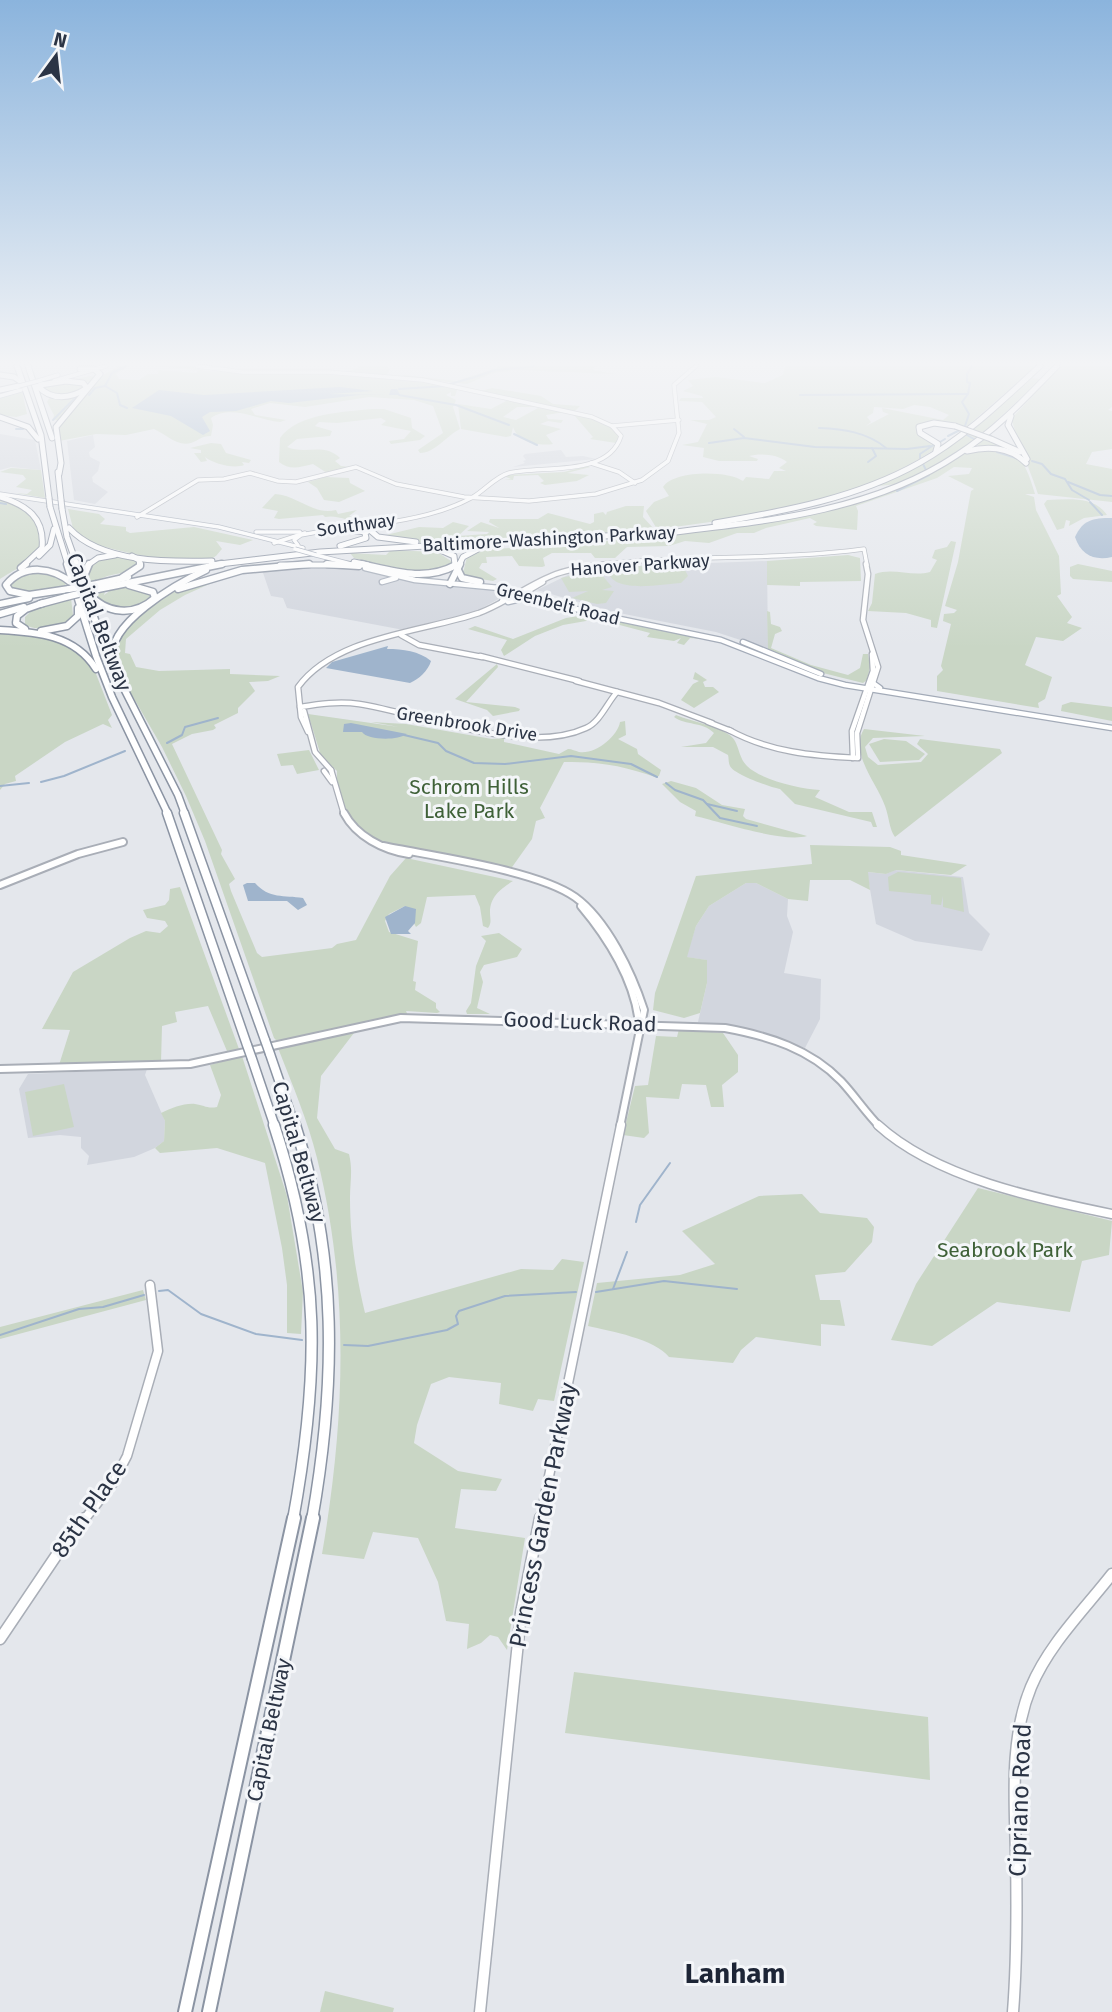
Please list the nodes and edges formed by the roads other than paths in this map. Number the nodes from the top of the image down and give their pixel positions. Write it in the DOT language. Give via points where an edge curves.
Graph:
graph roads {
  1 [pos="45,459"];
  2 [pos="56,460"];
  3 [pos="61,460"];
  4 [pos="597,460"];
  5 [pos="668,460"];
  6 [pos="922,460"];
  7 [pos="949,460"];
  8 [pos="1023,460"];
  9 [pos="1025,460"];
  10 [pos="1025,460"];
  11 [pos="589,463"];
  12 [pos="1027,463"];
  13 [pos="59,474"];
  14 [pos="635,483"];
  15 [pos="0,496"];
  16 [pos="470,498"];
  17 [pos="62,511"];
  18 [pos="138,515"];
  19 [pos="54,522"];
  20 [pos="384,524"];
  21 [pos="365,528"];
  22 [pos="230,529"];
  23 [pos="341,529"];
  24 [pos="323,531"];
  25 [pos="300,532"];
  26 [pos="275,541"];
  27 [pos="489,542"];
  28 [pos="533,544"];
  29 [pos="386,548"];
  30 [pos="299,550"];
  31 [pos="262,557"];
  32 [pos="342,559"];
  33 [pos="359,566"];
  34 [pos="457,567"];
  35 [pos="21,568"];
  36 [pos="374,570"];
  37 [pos="403,578"];
  38 [pos="0,582"];
  39 [pos="451,582"];
  40 [pos="480,582"];
  41 [pos="83,585"];
  42 [pos="100,586"];
  43 [pos="71,587"];
  44 [pos="499,588"];
  45 [pos="522,592"];
  46 [pos="77,598"];
  47 [pos="536,598"];
  48 [pos="157,601"];
  49 [pos="505,602"];
  50 [pos="43,603"];
  51 [pos="0,604"];
  52 [pos="0,614"];
  53 [pos="0,630"];
  54 [pos="404,637"];
  55 [pos="116,676"];
  56 [pos="869,686"];
  57 [pos="617,692"];
  58 [pos="112,697"];
  59 [pos="300,707"];
  60 [pos="1112,726"];
  61 [pos="122,842"];
  62 [pos="0,885"];
  63 [pos="639,1024"];
  64 [pos="0,1069"];
  65 [pos="1112,1213"];
  66 [pos="150,1285"];
  67 [pos="1112,1574"];
  68 [pos="0,1639"];
  69 [pos="185,2012"];
  70 [pos="209,2012"];
  71 [pos="480,2012"];
  72 [pos="1013,2012"];
  1 -- 19 [label="highway, Capital Beltway, bridge"];
  2 -- 13 [label="highway, Capital Beltway"];
  3 -- 13 [label="highway"];
  4 -- 11 [label="street"];
  5 -- 14 [label="street"];
  6 -- 27 [label="highway, Baltimore-Washington Parkway" via="863,488 754,516 631,534"];
  7 -- 28 [label="highway, Baltimore-Washington Parkway" via="890,489 798,514 672,533"];
  8 -- 12 [label="highway"];
  9 -- 12 [label="highway"];
  10 -- 12 [label="highway, bridge"];
  11 -- 14 [label="street" via="617,471"];
  11 -- 16 [label="street, Southway" via="506,474"];
  13 -- 17 [label="highway, Capital Beltway, bridge"];
  14 -- 16 [label="street" via="559,500"];
  15 -- 18 [label="street, Greenbelt Road"];
  15 -- 35 [label="highway" via="28,508 42,528 42,548"];
  16 -- 18 [label="street" via="396,484 356,467 293,482 250,473 198,480"];
  16 -- 20 [label="street, Southway"];
  16 -- 21 [label="street, Southway"];
  17 -- 31 [label="highway" via="74,536 104,549 184,562"];
  17 -- 41 [label="highway, Capital Beltway"];
  18 -- 22 [label="street, Greenbelt Road"];
  18 -- 26 [label="street, Greenbelt Road"];
  19 -- 35 [label="highway" via="48,548"];
  19 -- 43 [label="highway, Capital Beltway"];
  20 -- 21 [label="highway"];
  21 -- 23 [label="highway"];
  21 -- 25 [label="street, Southway"];
  21 -- 27 [label="highway" via="394,541"];
  21 -- 30 [label="highway" via="364,539 353,543"];
  22 -- 25 [label="street"];
  22 -- 26 [label="street, Greenbelt Road"];
  23 -- 24 [label="street, Southway"];
  24 -- 26 [label="street, Southway"];
  24 -- 30 [label="street" via="297,538"];
  25 -- 26 [label="street, Southway"];
  26 -- 30 [label="street, Greenbelt Road"];
  27 -- 30 [label="highway, Baltimore-Washington Parkway"];
  28 -- 29 [label="highway, Baltimore-Washington Parkway"];
  28 -- 34 [label="highway" via="476,549"];
  29 -- 31 [label="highway, Baltimore-Washington Parkway"];
  29 -- 34 [label="highway" via="438,549 453,555"];
  30 -- 31 [label="highway, Baltimore-Washington Parkway"];
  30 -- 32 [label="street, Greenbelt Road, bridge"];
  30 -- 33 [label="street, Greenbelt Road, bridge"];
  31 -- 42 [label="highway, Baltimore-Washington Parkway"];
  31 -- 48 [label="highway" via="200,573"];
  32 -- 34 [label="highway" via="421,575"];
  32 -- 39 [label="street, Greenbelt Road"];
  33 -- 36 [label="street, Greenbelt Road"];
  33 -- 48 [label="highway" via="231,572 189,584"];
  34 -- 39 [label="highway"];
  34 -- 40 [label="highway" via="462,578"];
  35 -- 38 [label="highway"];
  36 -- 37 [label="street, Greenbelt Road"];
  36 -- 37 [label="street" via="380,581"];
  37 -- 39 [label="street, Greenbelt Road"];
  39 -- 40 [label="street, Greenbelt Road"];
  39 -- 44 [label="street, Greenbelt Road"];
  40 -- 45 [label="street, Greenbelt Road"];
  41 -- 42 [label="highway" via="86,565 98,558 125,555 140,562 133,573"];
  41 -- 42 [label="highway" via="100,606 115,610 144,606 155,596 152,590 138,586"];
  41 -- 55 [label="highway, Capital Beltway"];
  42 -- 43 [label="highway, Baltimore-Washington Parkway, bridge"];
  42 -- 50 [label="highway, Baltimore-Washington Parkway, bridge"];
  43 -- 43 [label="highway" via="24,595 6,585 16,575 43,570 59,573"];
  43 -- 46 [label="highway, Capital Beltway"];
  43 -- 51 [label="highway, Baltimore-Washington Parkway"];
  44 -- 45 [label="street, Greenbelt Road"];
  44 -- 49 [label="street" via="507,594"];
  45 -- 47 [label="street, Greenbelt Road"];
  45 -- 49 [label="street, Hanover Parkway"];
  45 -- 56 [label="street, Greenbelt Road" via="728,638 818,674"];
  45 -- 56 [label="street, Hanover Parkway" via="561,574 596,567 862,550 865,576 859,620 873,658"];
  46 -- 50 [label="highway" via="78,616 70,624 42,631 17,626 19,613"];
  46 -- 58 [label="highway, Capital Beltway"];
  47 -- 49 [label="street"];
  47 -- 56 [label="street, Greenbelt Road" via="721,640 818,678"];
  48 -- 55 [label="highway" via="113,641"];
  49 -- 54 [label="street, Hanover Parkway"];
  50 -- 52 [label="highway, Baltimore-Washington Parkway"];
  53 -- 58 [label="highway" via="42,634 74,645 92,660"];
  54 -- 57 [label="street"];
  54 -- 59 [label="street, Hanover Parkway" via="310,670 297,691"];
  55 -- 70 [label="highway, Capital Beltway, bridge" via="178,794 308,1166 323,1237 331,1328 329,1406 313,1520"];
  56 -- 57 [label="street" via="852,731 855,758 813,755 751,740"];
  56 -- 60 [label="street, Greenbelt Road"];
  56 -- 60 [label="street, Greenbelt Road"];
  57 -- 59 [label="street, Greenbrook Drive" via="592,725 551,737 512,734 361,705"];
  58 -- 69 [label="highway, Capital Beltway, bridge" via="169,816 288,1169 305,1240 313,1311 311,1407 294,1519"];
  59 -- 63 [label="street, Hanover Parkway" via="302,722 347,821 360,834 383,846 532,878 564,890 596,914 642,999 644,1019"];
  61 -- 62 [label="street"];
  63 -- 64 [label="street, Good Luck Road" via="401,1018 190,1064"];
  63 -- 65 [label="street, Good Luck Road" via="725,1028 783,1043 823,1064 871,1119 908,1146 1013,1189"];
  63 -- 71 [label="street, Princess Garden Parkway" via="521,1613"];
  66 -- 68 [label="street, 85th Place" via="158,1351 127,1456 113,1483 64,1544"];
  67 -- 72 [label="street, Cipriano Road" via="1035,1678 1021,1719 1016,1760"];
}
